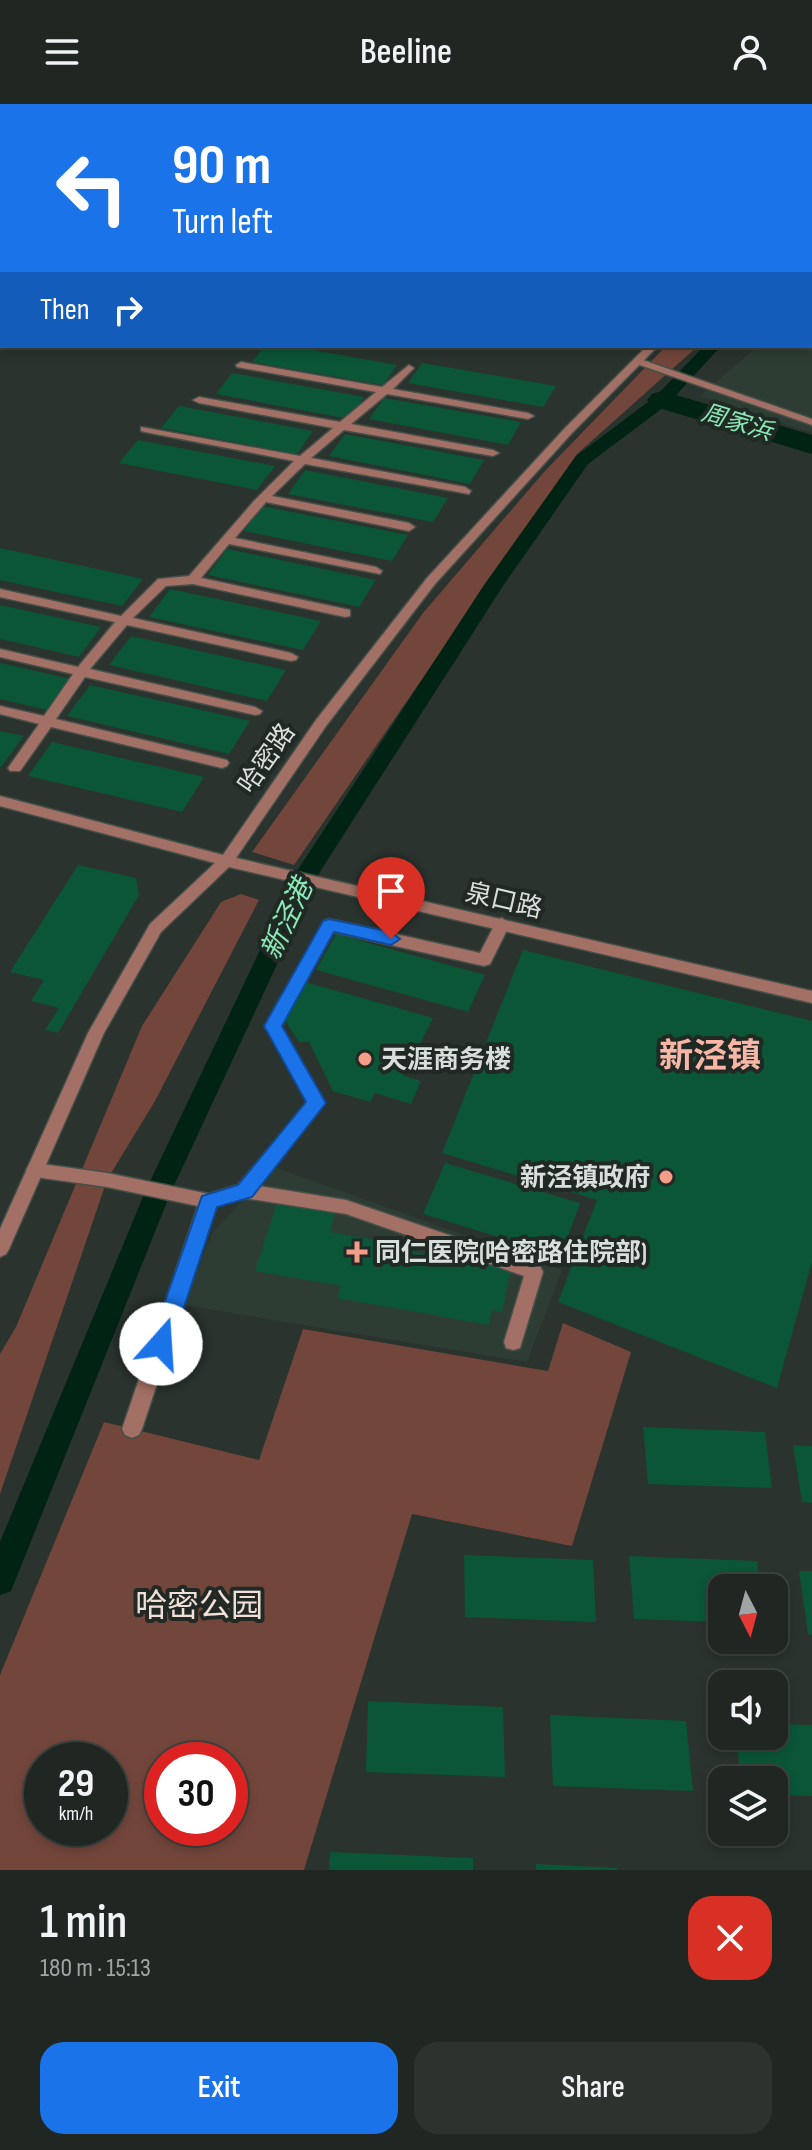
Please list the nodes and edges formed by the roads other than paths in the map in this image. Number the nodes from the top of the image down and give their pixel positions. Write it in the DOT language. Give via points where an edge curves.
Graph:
graph roads {
  1 [pos="651,348"];
  2 [pos="637,361"];
  3 [pos="241,365"];
  4 [pos="409,368"];
  5 [pos="386,391"];
  6 [pos="199,400"];
  7 [pos="528,416"];
  8 [pos="812,422"];
  9 [pos="344,426"];
  10 [pos="145,429"];
  11 [pos="493,453"];
  12 [pos="302,460"];
  13 [pos="465,491"];
  14 [pos="264,498"];
  15 [pos="409,527"];
  16 [pos="227,540"];
  17 [pos="376,571"];
  18 [pos="193,580"];
  19 [pos="0,593"];
  20 [pos="345,613"];
  21 [pos="124,620"];
  22 [pos="0,653"];
  23 [pos="291,657"];
  24 [pos="82,671"];
  25 [pos="0,710"];
  26 [pos="255,711"];
  27 [pos="48,722"];
  28 [pos="222,763"];
  29 [pos="15,768"];
  30 [pos="0,801"];
  31 [pos="235,862"];
  32 [pos="502,924"];
  33 [pos="812,997"];
  34 [pos="35,1170"];
  35 [pos="244,1191"];
  36 [pos="209,1201"];
  37 [pos="0,1249"];
  38 [pos="513,1342"];
  39 [pos="132,1429"];
  1 -- 2 [label="street, 哈密路"];
  2 -- 8 [label="lane"];
  2 -- 31 [label="street, 哈密路" via="431,581 321,723"];
  3 -- 5 [label="street"];
  4 -- 5 [label="street"];
  5 -- 7 [label="street"];
  5 -- 9 [label="street"];
  6 -- 9 [label="street"];
  9 -- 11 [label="street"];
  9 -- 12 [label="street"];
  10 -- 12 [label="street"];
  12 -- 13 [label="street"];
  12 -- 14 [label="street"];
  14 -- 15 [label="street"];
  14 -- 16 [label="street"];
  16 -- 17 [label="street"];
  16 -- 18 [label="street"];
  18 -- 20 [label="street"];
  18 -- 21 [label="street" via="162,582"];
  19 -- 21 [label="street"];
  21 -- 23 [label="street"];
  21 -- 24 [label="street"];
  22 -- 24 [label="street"];
  24 -- 26 [label="street"];
  24 -- 27 [label="street"];
  25 -- 27 [label="street"];
  27 -- 28 [label="street"];
  27 -- 29 [label="street"];
  30 -- 31 [label="street, 泉口路"];
  31 -- 32 [label="street, 泉口路"];
  31 -- 34 [label="street, 哈密路" via="155,928 96,1033"];
  32 -- 33 [label="street, 泉口路"];
  32 -- 35 [label="street" via="484,960 329,925 273,1026 317,1103"];
  34 -- 36 [label="street"];
  34 -- 37 [label="street, 哈密路"];
  35 -- 36 [label="street"];
  35 -- 38 [label="street" via="346,1207 534,1272"];
  36 -- 39 [label="street"];
}
